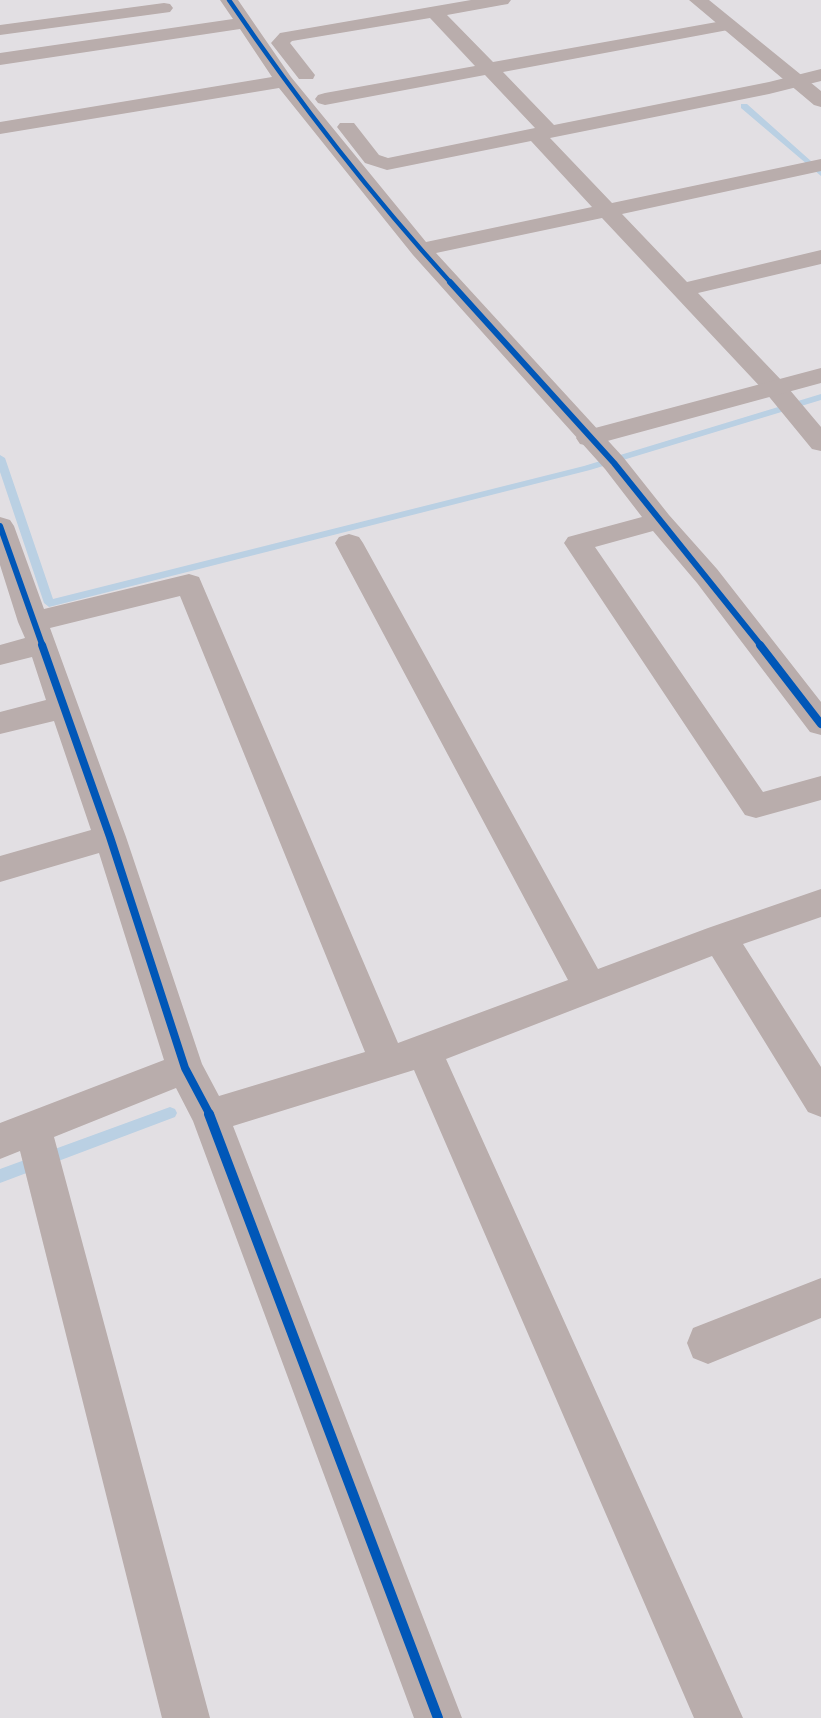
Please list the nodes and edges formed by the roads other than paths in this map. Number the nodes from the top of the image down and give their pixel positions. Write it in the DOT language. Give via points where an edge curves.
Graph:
graph roads {
  1 [pos="502,0"];
  2 [pos="698,0"];
  3 [pos="231,1"];
  4 [pos="164,8"];
  5 [pos="434,12"];
  6 [pos="244,23"];
  7 [pos="728,25"];
  8 [pos="0,30"];
  9 [pos="0,59"];
  10 [pos="489,69"];
  11 [pos="821,75"];
  12 [pos="284,81"];
  13 [pos="798,81"];
  14 [pos="325,99"];
  15 [pos="821,101"];
  16 [pos="0,128"];
  17 [pos="542,132"];
  18 [pos="816,166"];
  19 [pos="607,210"];
  20 [pos="421,250"];
  21 [pos="821,257"];
  22 [pos="682,290"];
  23 [pos="821,375"];
  24 [pos="785,400"];
  25 [pos="589,438"];
  26 [pos="821,443"];
  27 [pos="659,520"];
  28 [pos="0,526"];
  29 [pos="349,543"];
  30 [pos="36,633"];
  31 [pos="0,656"];
  32 [pos="63,706"];
  33 [pos="0,723"];
  34 [pos="821,724"];
  35 [pos="821,788"];
  36 [pos="110,837"];
  37 [pos="0,869"];
  38 [pos="821,903"];
  39 [pos="720,938"];
  40 [pos="590,987"];
  41 [pos="406,1056"];
  42 [pos="185,1068"];
  43 [pos="821,1100"];
  44 [pos="210,1116"];
  45 [pos="29,1146"];
  46 [pos="821,1298"];
  47 [pos="708,1343"];
  48 [pos="186,1718"];
  49 [pos="438,1718"];
  50 [pos="718,1718"];
  1 -- 5 [label="street"];
  2 -- 7 [label="street"];
  3 -- 6 [label="street"];
  4 -- 8 [label="street"];
  5 -- 10 [label="street"];
  5 -- 14 [label="street" via="286,37 280,43"];
  6 -- 9 [label="street"];
  6 -- 12 [label="street"];
  7 -- 10 [label="street"];
  7 -- 13 [label="street"];
  10 -- 14 [label="street"];
  10 -- 17 [label="street"];
  11 -- 13 [label="street"];
  12 -- 16 [label="street"];
  12 -- 20 [label="street"];
  13 -- 15 [label="street"];
  13 -- 17 [label="street"];
  14 -- 17 [label="street" via="372,159 387,164"];
  17 -- 19 [label="street"];
  18 -- 19 [label="street"];
  19 -- 20 [label="street"];
  19 -- 22 [label="street"];
  20 -- 25 [label="street"];
  21 -- 22 [label="street"];
  22 -- 24 [label="street"];
  23 -- 24 [label="street"];
  24 -- 25 [label="street"];
  24 -- 26 [label="street"];
  25 -- 27 [label="street"];
  27 -- 34 [label="street"];
  27 -- 35 [label="street" via="578,543 756,806"];
  28 -- 30 [label="street"];
  29 -- 40 [label="street"];
  30 -- 31 [label="street"];
  30 -- 32 [label="street"];
  30 -- 41 [label="street" via="189,584"];
  32 -- 33 [label="street"];
  32 -- 36 [label="street"];
  36 -- 37 [label="street"];
  36 -- 42 [label="street"];
  38 -- 39 [label="street"];
  39 -- 40 [label="street"];
  39 -- 43 [label="street"];
  40 -- 41 [label="street"];
  41 -- 44 [label="street"];
  41 -- 50 [label="street"];
  42 -- 44 [label="street"];
  42 -- 45 [label="street"];
  44 -- 49 [label="street"];
  45 -- 48 [label="street"];
  46 -- 47 [label="street"];
}
